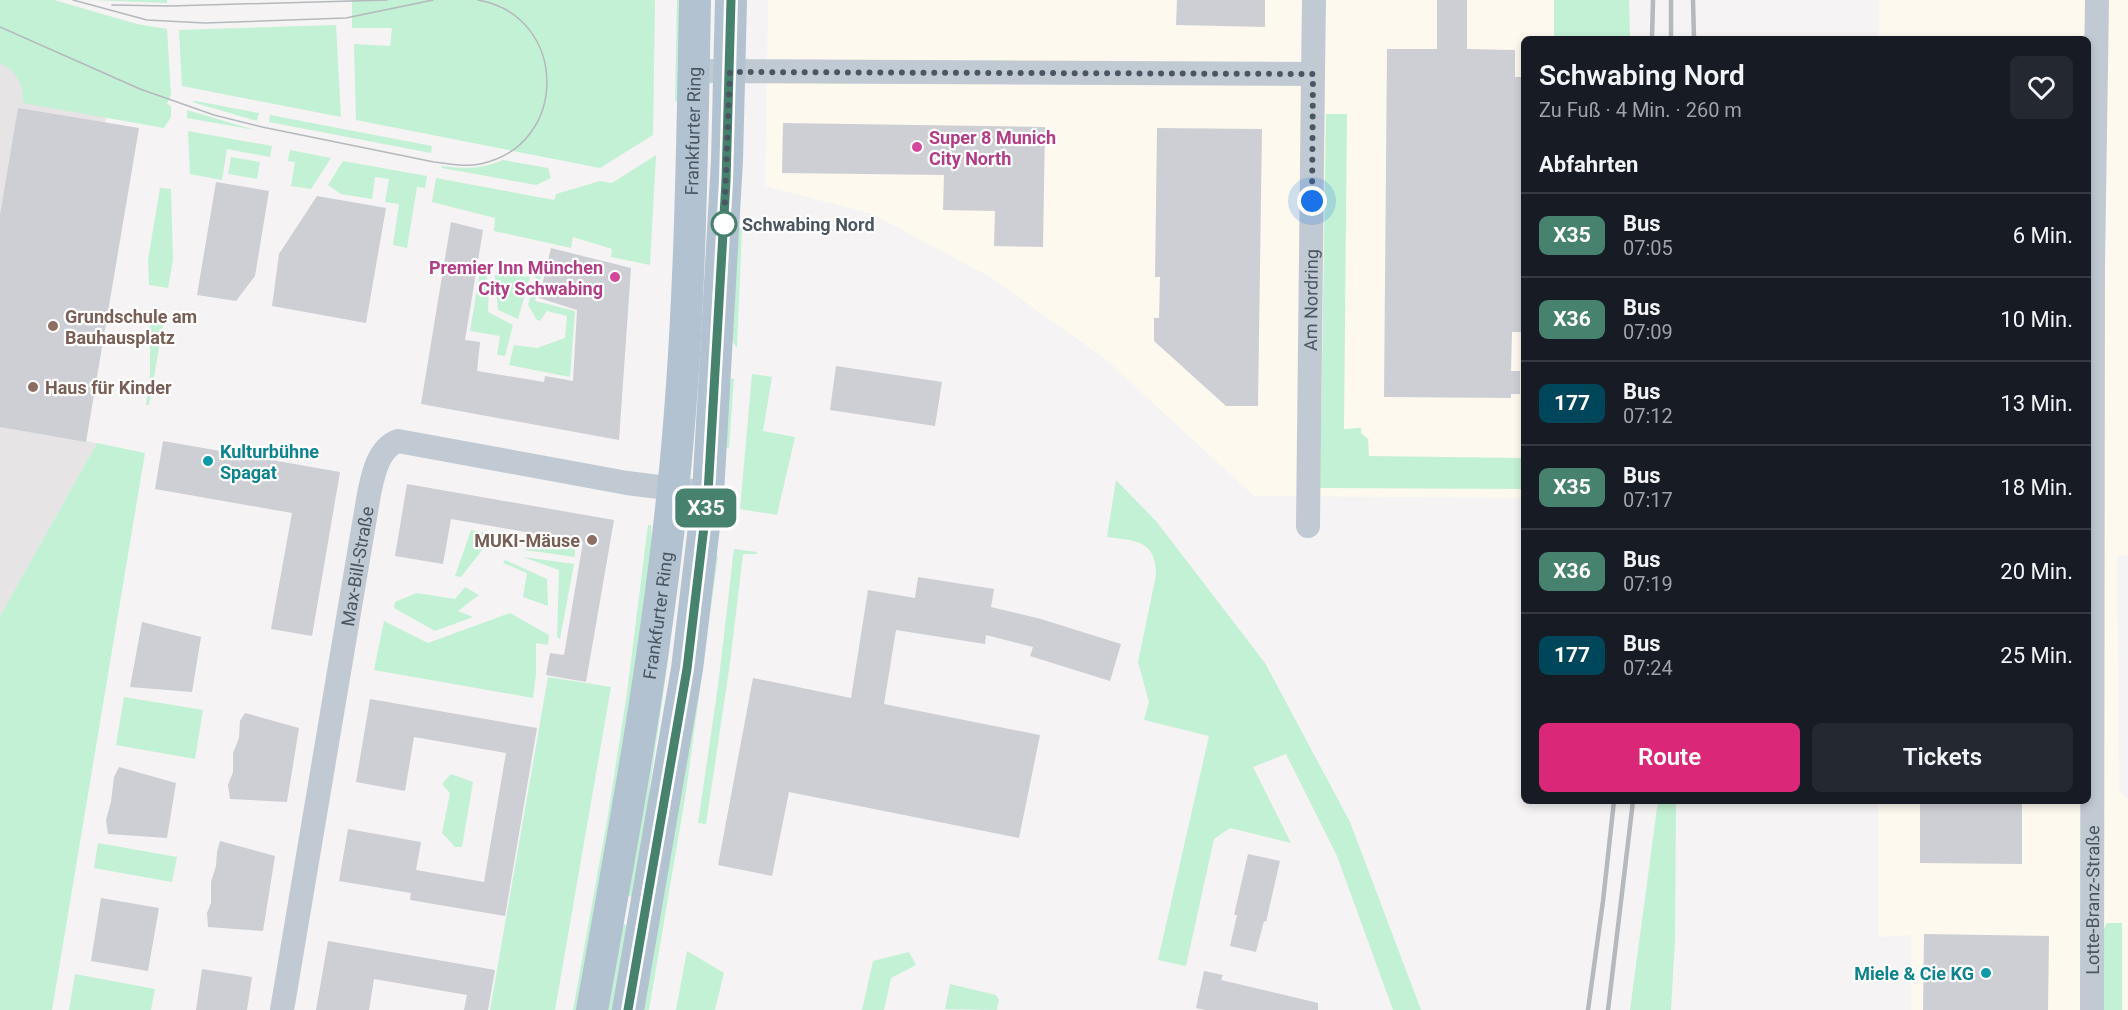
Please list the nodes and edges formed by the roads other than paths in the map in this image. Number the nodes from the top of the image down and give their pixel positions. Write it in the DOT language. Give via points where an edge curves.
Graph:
graph roads {
  1 [pos="695,0"];
  2 [pos="731,0"];
  3 [pos="1314,0"];
  4 [pos="2097,0"];
  5 [pos="694,71"];
  6 [pos="730,72"];
  7 [pos="1313,74"];
  8 [pos="673,490"];
  9 [pos="708,493"];
  10 [pos="1308,526"];
  11 [pos="282,1010"];
  12 [pos="592,1010"];
  13 [pos="628,1010"];
  14 [pos="2092,1010"];
  1 -- 5 [label="main road, Frankfurter Ring"];
  2 -- 6 [label="main road, Frankfurter Ring"];
  3 -- 7 [label="street, Am Nordring"];
  4 -- 14 [label="street, Lotte-Branz-Straße"];
  5 -- 6 [label="street"];
  5 -- 8 [label="main road, Frankfurter Ring" via="689,248"];
  6 -- 7 [label="street"];
  6 -- 9 [label="main road, Frankfurter Ring"];
  7 -- 10 [label="street, Am Nordring"];
  8 -- 9 [label="street, Max-Bill-Straße"];
  8 -- 11 [label="street, Max-Bill-Straße" via="398,441 388,447 378,461 369,494"];
  8 -- 12 [label="main road, Frankfurter Ring" via="641,728"];
  9 -- 13 [label="main road, Frankfurter Ring" via="687,669"];
}
